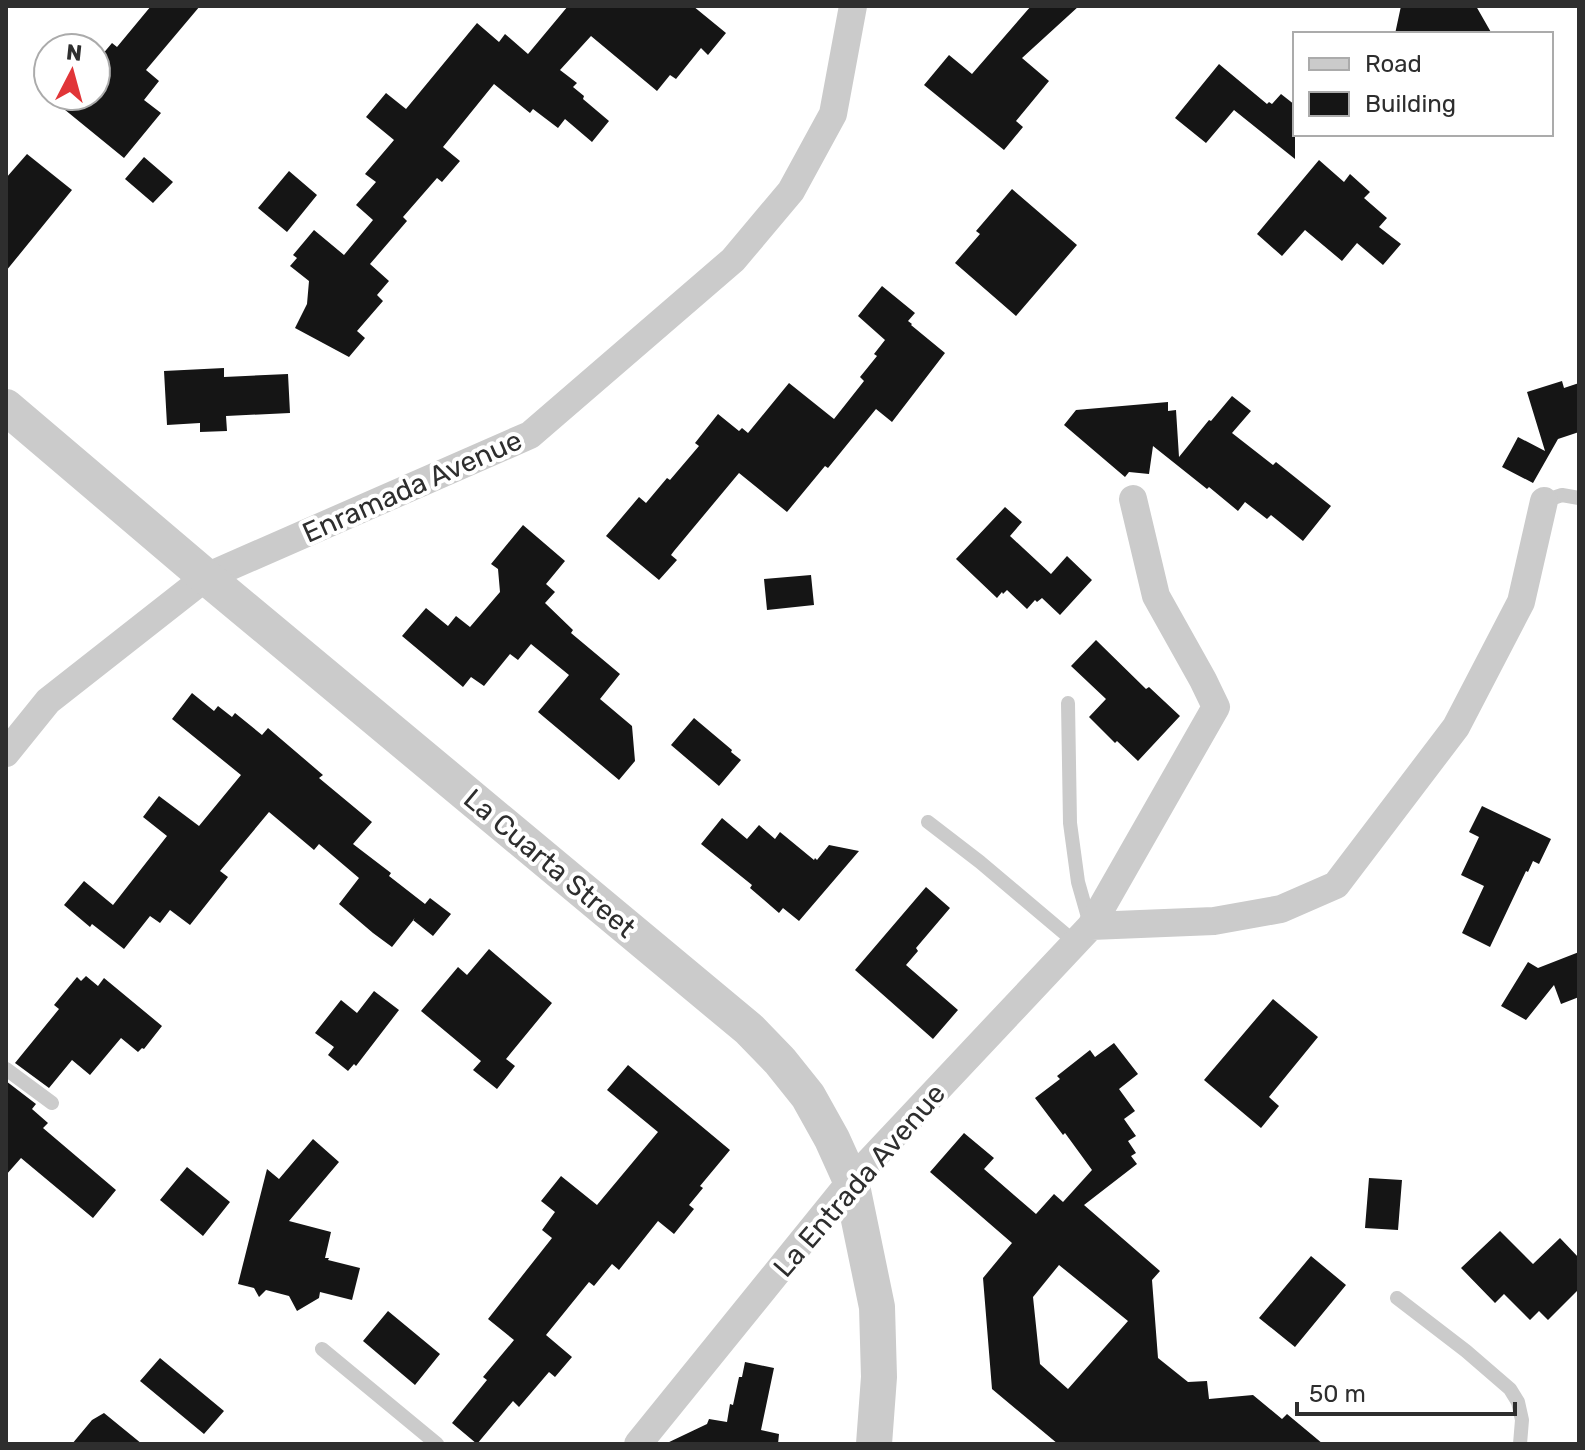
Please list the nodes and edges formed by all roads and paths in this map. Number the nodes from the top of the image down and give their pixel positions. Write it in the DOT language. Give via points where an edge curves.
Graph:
graph roads {
  1 [pos="853,6"];
  2 [pos="6,407"];
  3 [pos="1579,498"];
  4 [pos="1133,499"];
  5 [pos="1544,501"];
  6 [pos="206,577"];
  7 [pos="1068,703"];
  8 [pos="6,753"];
  9 [pos="928,822"];
  10 [pos="1083,935"];
  11 [pos="6,1069"];
  12 [pos="52,1103"];
  13 [pos="851,1181"];
  14 [pos="1397,1298"];
  15 [pos="322,1349"];
  16 [pos="437,1444"];
  17 [pos="638,1444"];
  18 [pos="874,1444"];
  19 [pos="1520,1444"];
  1 -- 6 [label="street, Enramada Avenue" via="833,114 791,191 733,260 530,435"];
  2 -- 6 [label="street, La Cuarta Street"];
  3 -- 5 [label="lane" via="1562,495"];
  4 -- 10 [label="street, La Entrada Avenue" via="1156,596 1216,707"];
  5 -- 10 [label="street" via="1521,602 1456,727 1336,885 1281,909"];
  6 -- 8 [label="street, Enramada Avenue" via="48,701"];
  6 -- 13 [label="street, La Cuarta Street" via="749,1029 808,1096"];
  7 -- 10 [label="lane" via="1070,823"];
  9 -- 10 [label="lane"];
  10 -- 13 [label="street, La Entrada Avenue"];
  11 -- 12 [label="lane"];
  13 -- 17 [label="street, La Entrada Avenue"];
  13 -- 18 [label="street, La Cuarta Street" via="877,1307"];
  14 -- 19 [label="lane" via="1510,1389 1522,1420"];
  15 -- 16 [label="lane"];
}
